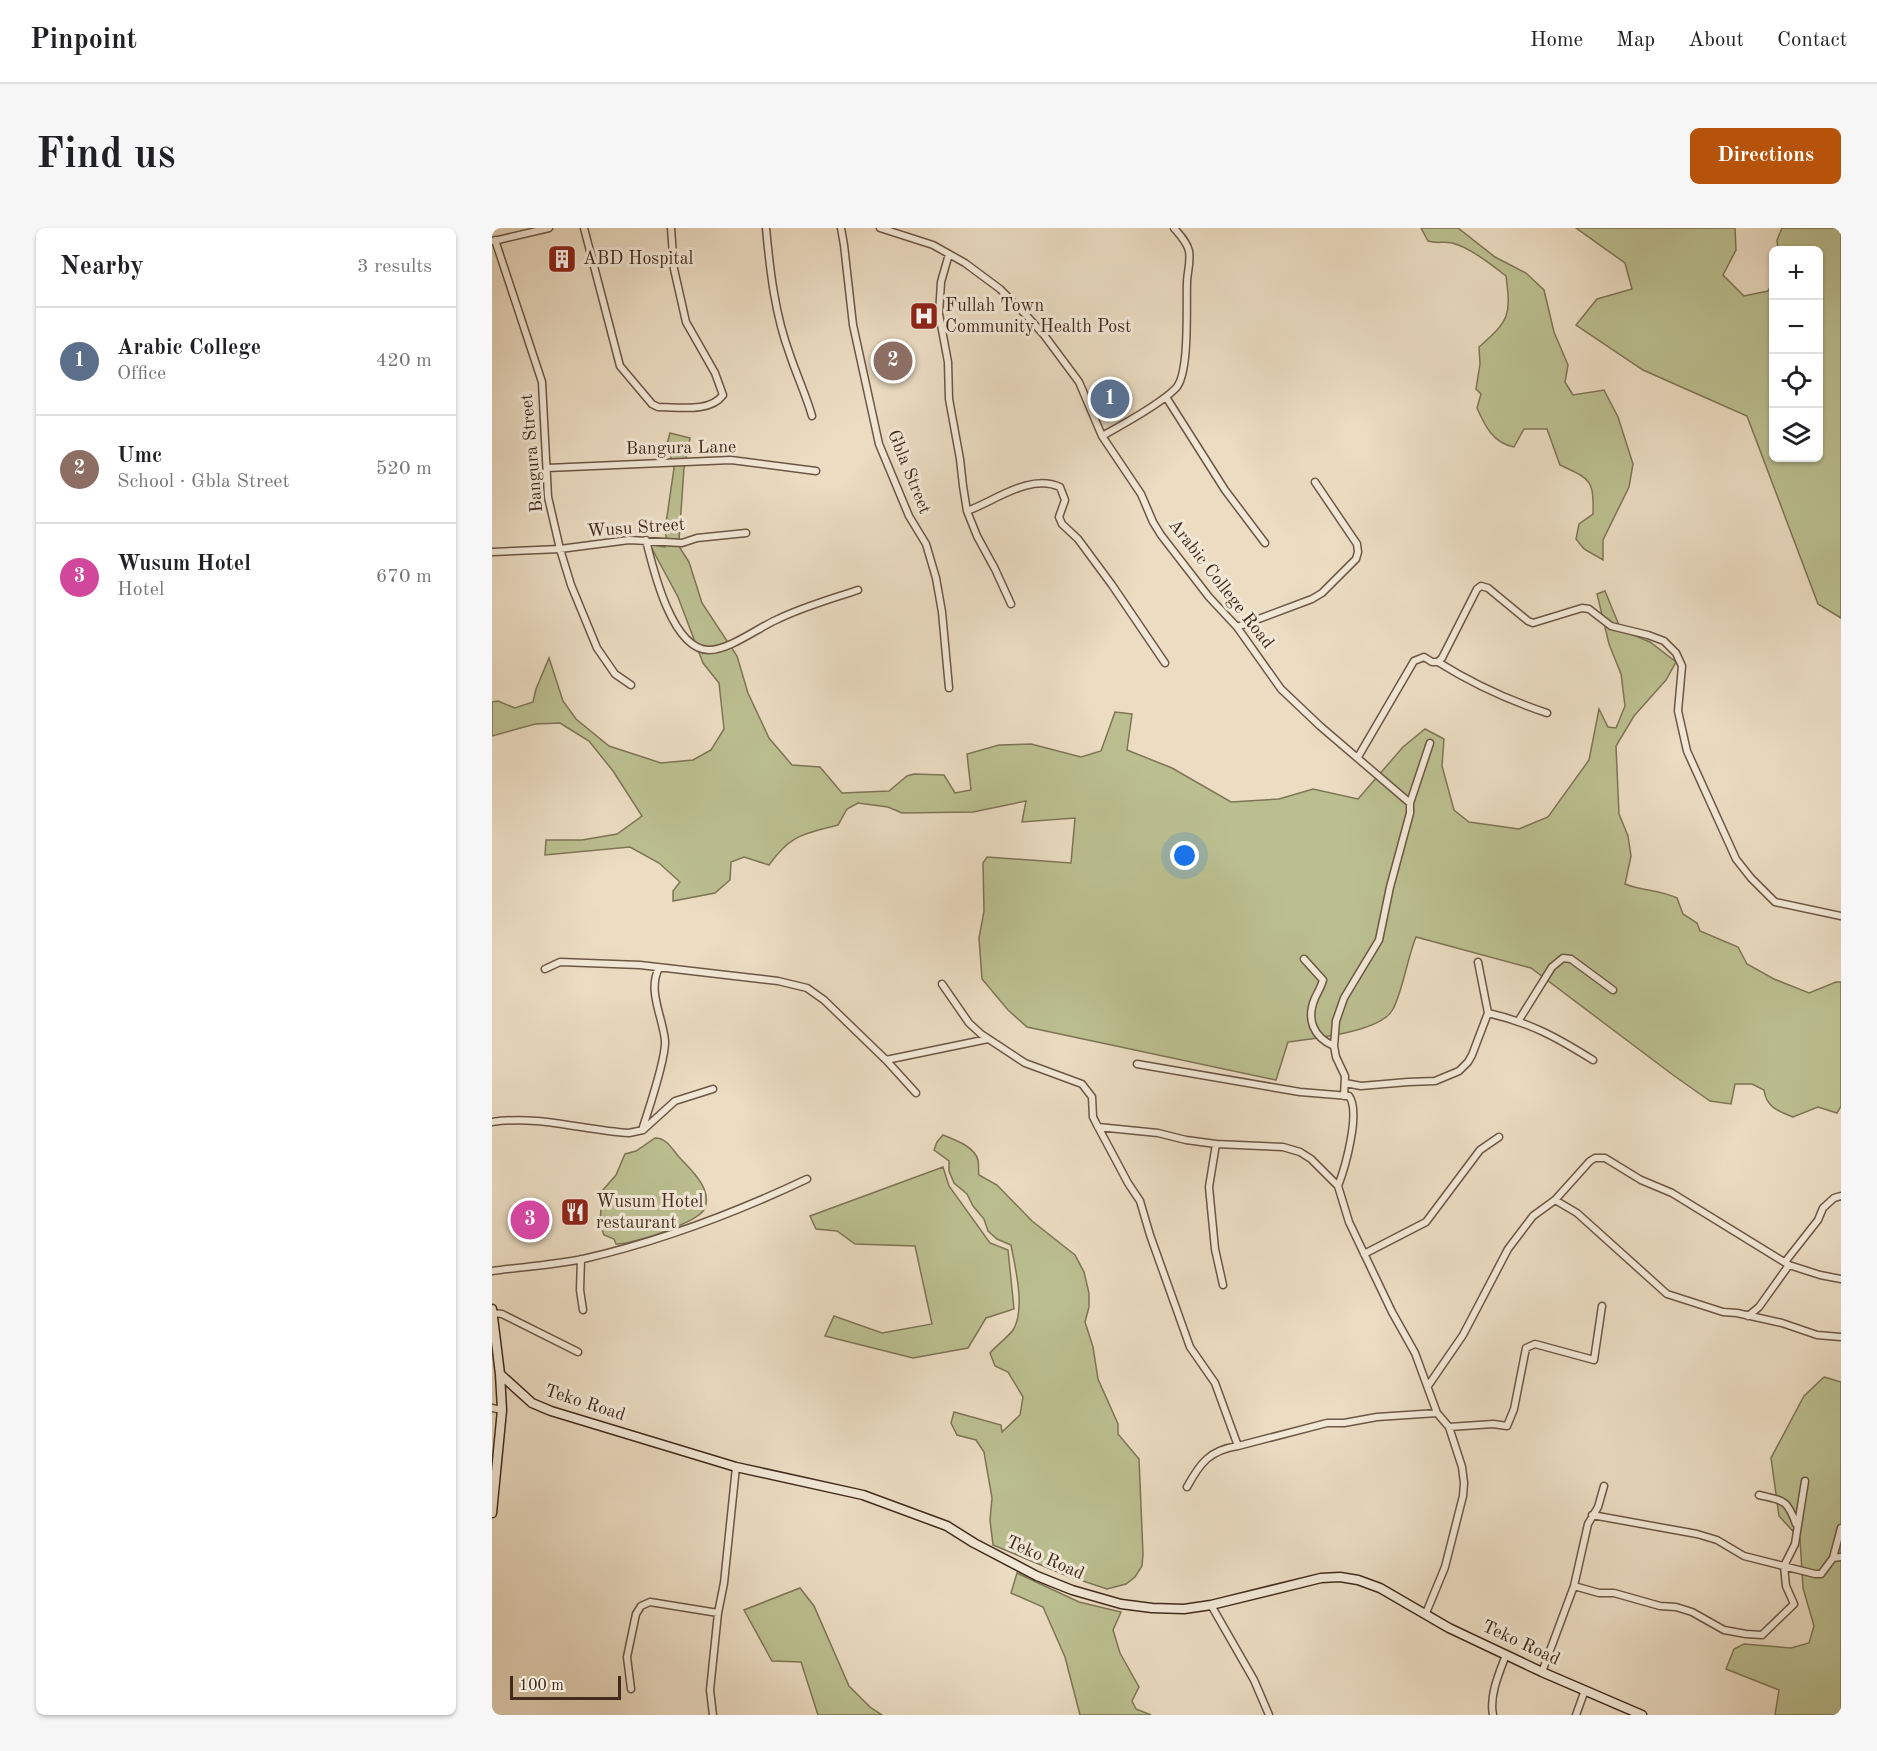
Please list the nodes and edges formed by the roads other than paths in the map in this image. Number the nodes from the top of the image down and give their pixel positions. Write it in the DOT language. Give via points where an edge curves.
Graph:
graph roads {
  1 [pos="549,228"];
  2 [pos="584,228"];
  3 [pos="671,228"];
  4 [pos="766,228"];
  5 [pos="841,228"];
  6 [pos="880,228"];
  7 [pos="1174,228"];
  8 [pos="494,241"];
  9 [pos="949,254"];
  10 [pos="1166,397"];
  11 [pos="812,416"];
  12 [pos="1102,436"];
  13 [pos="547,468"];
  14 [pos="816,471"];
  15 [pos="1315,482"];
  16 [pos="967,512"];
  17 [pos="746,533"];
  18 [pos="646,540"];
  19 [pos="1265,543"];
  20 [pos="560,549"];
  21 [pos="492,552"];
  22 [pos="858,590"];
  23 [pos="1011,604"];
  24 [pos="1237,627"];
  25 [pos="1438,662"];
  26 [pos="1165,663"];
  27 [pos="631,685"];
  28 [pos="949,688"];
  29 [pos="1547,713"];
  30 [pos="1430,743"];
  31 [pos="1358,757"];
  32 [pos="1410,803"];
  33 [pos="1841,916"];
  34 [pos="1304,959"];
  35 [pos="1478,962"];
  36 [pos="659,968"];
  37 [pos="545,969"];
  38 [pos="942,984"];
  39 [pos="1613,990"];
  40 [pos="1488,1013"];
  41 [pos="1519,1020"];
  42 [pos="988,1040"];
  43 [pos="1334,1046"];
  44 [pos="886,1060"];
  45 [pos="1593,1060"];
  46 [pos="1137,1064"];
  47 [pos="1345,1083"];
  48 [pos="713,1089"];
  49 [pos="916,1093"];
  50 [pos="1344,1096"];
  51 [pos="492,1122"];
  52 [pos="1098,1128"];
  53 [pos="643,1130"];
  54 [pos="1499,1137"];
  55 [pos="1216,1144"];
  56 [pos="807,1179"];
  57 [pos="1338,1186"];
  58 [pos="1841,1196"];
  59 [pos="1555,1200"];
  60 [pos="1364,1254"];
  61 [pos="581,1259"];
  62 [pos="1787,1263"];
  63 [pos="492,1271"];
  64 [pos="1841,1279"];
  65 [pos="1223,1285"];
  66 [pos="1602,1306"];
  67 [pos="583,1310"];
  68 [pos="492,1311"];
  69 [pos="1748,1316"];
  70 [pos="1841,1337"];
  71 [pos="578,1352"];
  72 [pos="500,1374"];
  73 [pos="1428,1386"];
  74 [pos="492,1408"];
  75 [pos="502,1410"];
  76 [pos="1437,1413"];
  77 [pos="1449,1427"];
  78 [pos="1238,1446"];
  79 [pos="736,1467"];
  80 [pos="1805,1481"];
  81 [pos="1604,1486"];
  82 [pos="1187,1487"];
  83 [pos="1759,1495"];
  84 [pos="492,1513"];
  85 [pos="1592,1515"];
  86 [pos="1797,1524"];
  87 [pos="1841,1528"];
  88 [pos="1841,1557"];
  89 [pos="1833,1558"];
  90 [pos="1784,1566"];
  91 [pos="1575,1586"];
  92 [pos="1211,1605"];
  93 [pos="1426,1612"];
  94 [pos="718,1614"];
  95 [pos="1506,1655"];
  96 [pos="1542,1672"];
  97 [pos="630,1689"];
  98 [pos="1585,1690"];
  99 [pos="713,1715"];
  100 [pos="1269,1715"];
  101 [pos="1493,1715"];
  102 [pos="1576,1715"];
  103 [pos="1642,1715"];
  1 -- 8 [label="street"];
  2 -- 3 [label="street" via="620,366 658,407 707,406 723,395 686,322 674,269"];
  4 -- 11 [label="street" via="771,282 789,354"];
  5 -- 28 [label="street, Gbla Street" via="853,325 879,444 909,516 926,544 936,578"];
  6 -- 9 [label="street, Arabic College Road"];
  7 -- 10 [label="street" via="1189,253 1186,338 1181,379"];
  8 -- 13 [label="street, Bangura Street" via="542,382"];
  9 -- 12 [label="street, Arabic College Road" via="1000,289 1044,335 1079,382"];
  9 -- 16 [label="street" via="941,282 939,314"];
  10 -- 12 [label="street"];
  10 -- 19 [label="street" via="1225,490"];
  12 -- 24 [label="street, Arabic College Road" via="1142,494 1161,535"];
  13 -- 14 [label="street, Bangura Lane" via="731,460"];
  13 -- 20 [label="street, Bangura Street" via="548,497"];
  15 -- 24 [label="street" via="1357,544 1356,558 1312,599"];
  16 -- 23 [label="street"];
  16 -- 26 [label="street" via="1032,484 1049,482 1059,487 1065,500 1059,517 1062,524 1078,539"];
  17 -- 18 [label="street, Wusu Street" via="682,543"];
  18 -- 20 [label="street, Wusu Street"];
  18 -- 22 [label="street" via="658,587 681,634 701,649 723,646 790,613"];
  20 -- 21 [label="street, Wusu Street"];
  20 -- 27 [label="street, Bangura Street" via="597,648 615,674"];
  24 -- 31 [label="street, Arabic College Road" via="1281,689"];
  25 -- 29 [label="street" via="1468,681"];
  25 -- 31 [label="street" via="1425,657 1414,661"];
  25 -- 33 [label="street" via="1481,586 1533,623 1582,608 1611,626 1664,641 1682,666 1678,711 1687,751 1736,859 1776,902"];
  30 -- 32 [label="street"];
  31 -- 32 [label="street, Arabic College Road"];
  32 -- 43 [label="street" via="1379,940 1344,998 1336,1021"];
  34 -- 43 [label="street" via="1323,980 1310,1017 1314,1030"];
  35 -- 40 [label="street"];
  36 -- 37 [label="street" via="560,962"];
  36 -- 44 [label="street" via="778,981 807,988"];
  36 -- 53 [label="street" via="654,977 654,993 665,1048"];
  38 -- 42 [label="street" via="969,1023"];
  39 -- 41 [label="street" via="1571,959 1563,958 1552,967"];
  40 -- 41 [label="street"];
  40 -- 47 [label="street" via="1468,1062 1451,1076 1435,1081 1361,1086"];
  41 -- 45 [label="street"];
  42 -- 44 [label="street"];
  42 -- 52 [label="street" via="1025,1063 1082,1084 1092,1096"];
  43 -- 47 [label="street"];
  44 -- 49 [label="street"];
  46 -- 50 [label="street"];
  47 -- 50 [label="street"];
  48 -- 53 [label="street" via="675,1101"];
  50 -- 57 [label="street" via="1352,1101 1353,1131"];
  51 -- 53 [label="street" via="518,1119 616,1132"];
  52 -- 55 [label="street" via="1158,1133"];
  52 -- 78 [label="street" via="1140,1201 1190,1347 1215,1383"];
  54 -- 60 [label="street" via="1480,1150 1426,1222"];
  55 -- 57 [label="street" via="1283,1147 1300,1152"];
  55 -- 65 [label="street" via="1209,1187"];
  56 -- 61 [label="street" via="686,1230"];
  57 -- 60 [label="street"];
  58 -- 62 [label="street" via="1823,1208"];
  59 -- 62 [label="street" via="1590,1161 1605,1158 1672,1193"];
  59 -- 69 [label="street" via="1577,1213 1667,1294"];
  59 -- 73 [label="street" via="1533,1216 1508,1249 1463,1335"];
  60 -- 73 [label="street"];
  61 -- 63 [label="street"];
  61 -- 67 [label="street"];
  62 -- 64 [label="street"];
  62 -- 69 [label="street" via="1765,1300"];
  66 -- 77 [label="street" via="1594,1360 1530,1345 1526,1348 1507,1426"];
  68 -- 71 [label="street"];
  68 -- 72 [label="street"];
  69 -- 70 [label="street" via="1817,1335"];
  72 -- 75 [label="street"];
  72 -- 79 [label="street, Teko Road" via="532,1403 551,1411"];
  73 -- 76 [label="street"];
  74 -- 75 [label="street"];
  75 -- 84 [label="street"];
  76 -- 77 [label="street"];
  76 -- 78 [label="street" via="1326,1423"];
  77 -- 93 [label="street" via="1462,1467 1463,1496 1445,1567"];
  78 -- 82 [label="street" via="1211,1455 1199,1465"];
  79 -- 92 [label="street, Teko Road" via="880,1501 947,1526 1037,1576 1121,1604 1184,1609"];
  79 -- 94 [label="street"];
  80 -- 86 [label="street"];
  81 -- 85 [label="street"];
  83 -- 86 [label="street" via="1785,1502"];
  85 -- 90 [label="street" via="1697,1534 1717,1540 1744,1556"];
  85 -- 91 [label="street"];
  86 -- 90 [label="street" via="1795,1544"];
  87 -- 89 [label="street"];
  88 -- 89 [label="street"];
  89 -- 90 [label="street" via="1821,1574"];
  90 -- 91 [label="street" via="1786,1586 1794,1604 1762,1635 1724,1630 1676,1607"];
  91 -- 96 [label="street"];
  92 -- 93 [label="street, Teko Road" via="1321,1578 1340,1577 1380,1588"];
  92 -- 100 [label="street" via="1254,1680"];
  93 -- 95 [label="street, Teko Road" via="1449,1628"];
  94 -- 97 [label="street" via="650,1602 640,1606 627,1657"];
  94 -- 99 [label="street" via="710,1690"];
  95 -- 96 [label="street, Teko Road"];
  95 -- 101 [label="street" via="1497,1678"];
  96 -- 98 [label="street, Teko Road"];
  98 -- 102 [label="street"];
  98 -- 103 [label="street, Teko Road"];
}
